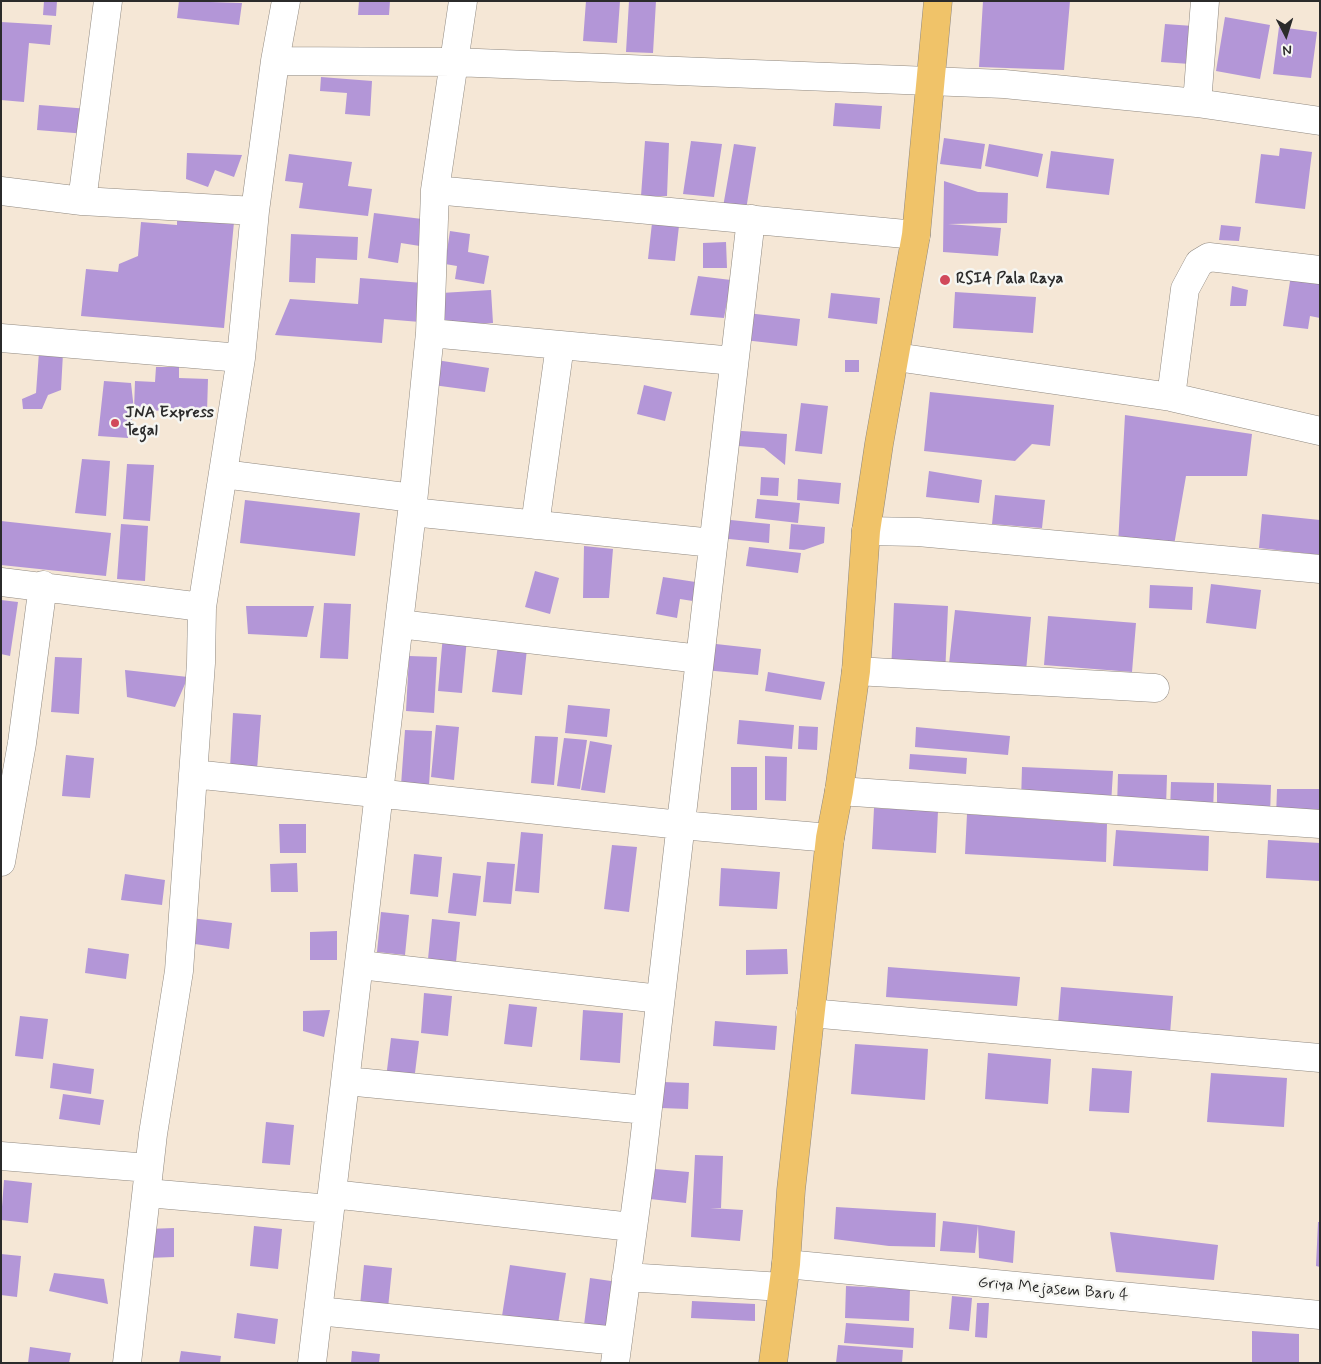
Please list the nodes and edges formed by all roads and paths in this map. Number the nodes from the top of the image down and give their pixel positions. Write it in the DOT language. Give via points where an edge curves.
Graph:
graph roads {
  1 [pos="108,1"];
  2 [pos="286,1"];
  3 [pos="463,1"];
  4 [pos="938,1"];
  5 [pos="1206,1"];
  6 [pos="276,61"];
  7 [pos="453,62"];
  8 [pos="930,82"];
  9 [pos="1197,103"];
  10 [pos="1320,121"];
  11 [pos="435,190"];
  12 [pos="1,191"];
  13 [pos="82,201"];
  14 [pos="255,211"];
  15 [pos="751,218"];
  16 [pos="916,235"];
  17 [pos="1320,270"];
  18 [pos="430,333"];
  19 [pos="1,338"];
  20 [pos="560,345"];
  21 [pos="896,357"];
  22 [pos="241,358"];
  23 [pos="734,361"];
  24 [pos="1171,397"];
  25 [pos="1320,431"];
  26 [pos="223,474"];
  27 [pos="413,505"];
  28 [pos="535,524"];
  29 [pos="866,531"];
  30 [pos="713,543"];
  31 [pos="1320,569"];
  32 [pos="1,582"];
  33 [pos="43,585"];
  34 [pos="202,607"];
  35 [pos="399,624"];
  36 [pos="700,659"];
  37 [pos="856,671"];
  38 [pos="1155,688"];
  39 [pos="12,742"];
  40 [pos="194,774"];
  41 [pos="839,791"];
  42 [pos="380,795"];
  43 [pos="1320,824"];
  44 [pos="681,825"];
  45 [pos="830,838"];
  46 [pos="1,862"];
  47 [pos="360,965"];
  48 [pos="660,999"];
  49 [pos="810,1013"];
  50 [pos="1320,1058"];
  51 [pos="346,1081"];
  52 [pos="646,1110"];
  53 [pos="1,1156"];
  54 [pos="148,1181"];
  55 [pos="331,1202"];
  56 [pos="632,1227"];
  57 [pos="784,1275"];
  58 [pos="626,1277"];
  59 [pos="318,1311"];
  60 [pos="1320,1315"];
  61 [pos="617,1352"];
  62 [pos="126,1363"];
  63 [pos="312,1363"];
  64 [pos="773,1363"];
  1 -- 13 [label="street"];
  2 -- 6 [label="street"];
  3 -- 7 [label="street"];
  4 -- 8 [label="main road"];
  5 -- 9 [label="street"];
  6 -- 7 [label="street"];
  6 -- 14 [label="street"];
  7 -- 8 [label="street"];
  7 -- 11 [label="street"];
  8 -- 9 [label="street" via="1004,84"];
  8 -- 16 [label="main road"];
  9 -- 10 [label="street"];
  11 -- 15 [label="street"];
  11 -- 18 [label="street"];
  12 -- 13 [label="street"];
  13 -- 14 [label="street"];
  14 -- 22 [label="street"];
  15 -- 16 [label="street"];
  15 -- 23 [label="street"];
  16 -- 21 [label="main road"];
  17 -- 24 [label="street" via="1209,257 1199,263 1185,289"];
  18 -- 20 [label="street"];
  18 -- 27 [label="street"];
  19 -- 22 [label="street"];
  20 -- 23 [label="street"];
  20 -- 28 [label="street"];
  21 -- 24 [label="street"];
  21 -- 29 [label="main road"];
  22 -- 26 [label="street"];
  23 -- 30 [label="street"];
  24 -- 25 [label="street"];
  26 -- 27 [label="street"];
  26 -- 34 [label="street"];
  27 -- 28 [label="street"];
  27 -- 35 [label="street"];
  28 -- 30 [label="street"];
  29 -- 31 [label="street" via="918,532"];
  29 -- 37 [label="main road"];
  30 -- 36 [label="street"];
  32 -- 33 [label="street"];
  33 -- 34 [label="street"];
  33 -- 39 [label="street"];
  34 -- 40 [label="street"];
  35 -- 36 [label="street"];
  35 -- 42 [label="street"];
  36 -- 44 [label="street"];
  37 -- 38 [label="street"];
  37 -- 41 [label="main road"];
  39 -- 46 [label="street"];
  40 -- 42 [label="street"];
  40 -- 54 [label="street" via="179,971"];
  41 -- 43 [label="street"];
  41 -- 45 [label="main road"];
  42 -- 44 [label="street"];
  42 -- 47 [label="street"];
  44 -- 45 [label="street"];
  44 -- 48 [label="street"];
  45 -- 49 [label="main road"];
  47 -- 48 [label="street"];
  47 -- 51 [label="street"];
  48 -- 52 [label="street"];
  49 -- 50 [label="street"];
  49 -- 57 [label="main road"];
  51 -- 52 [label="street"];
  51 -- 55 [label="street"];
  52 -- 56 [label="street"];
  53 -- 54 [label="street"];
  54 -- 55 [label="street"];
  54 -- 62 [label="street"];
  55 -- 56 [label="street"];
  55 -- 59 [label="street"];
  56 -- 58 [label="street"];
  57 -- 58 [label="street, Griya Mejasem Baru 4"];
  57 -- 60 [label="street, Griya Mejasem Baru 4"];
  57 -- 64 [label="main road"];
  58 -- 61 [label="street"];
  59 -- 61 [label="street"];
  59 -- 63 [label="street"];
}
